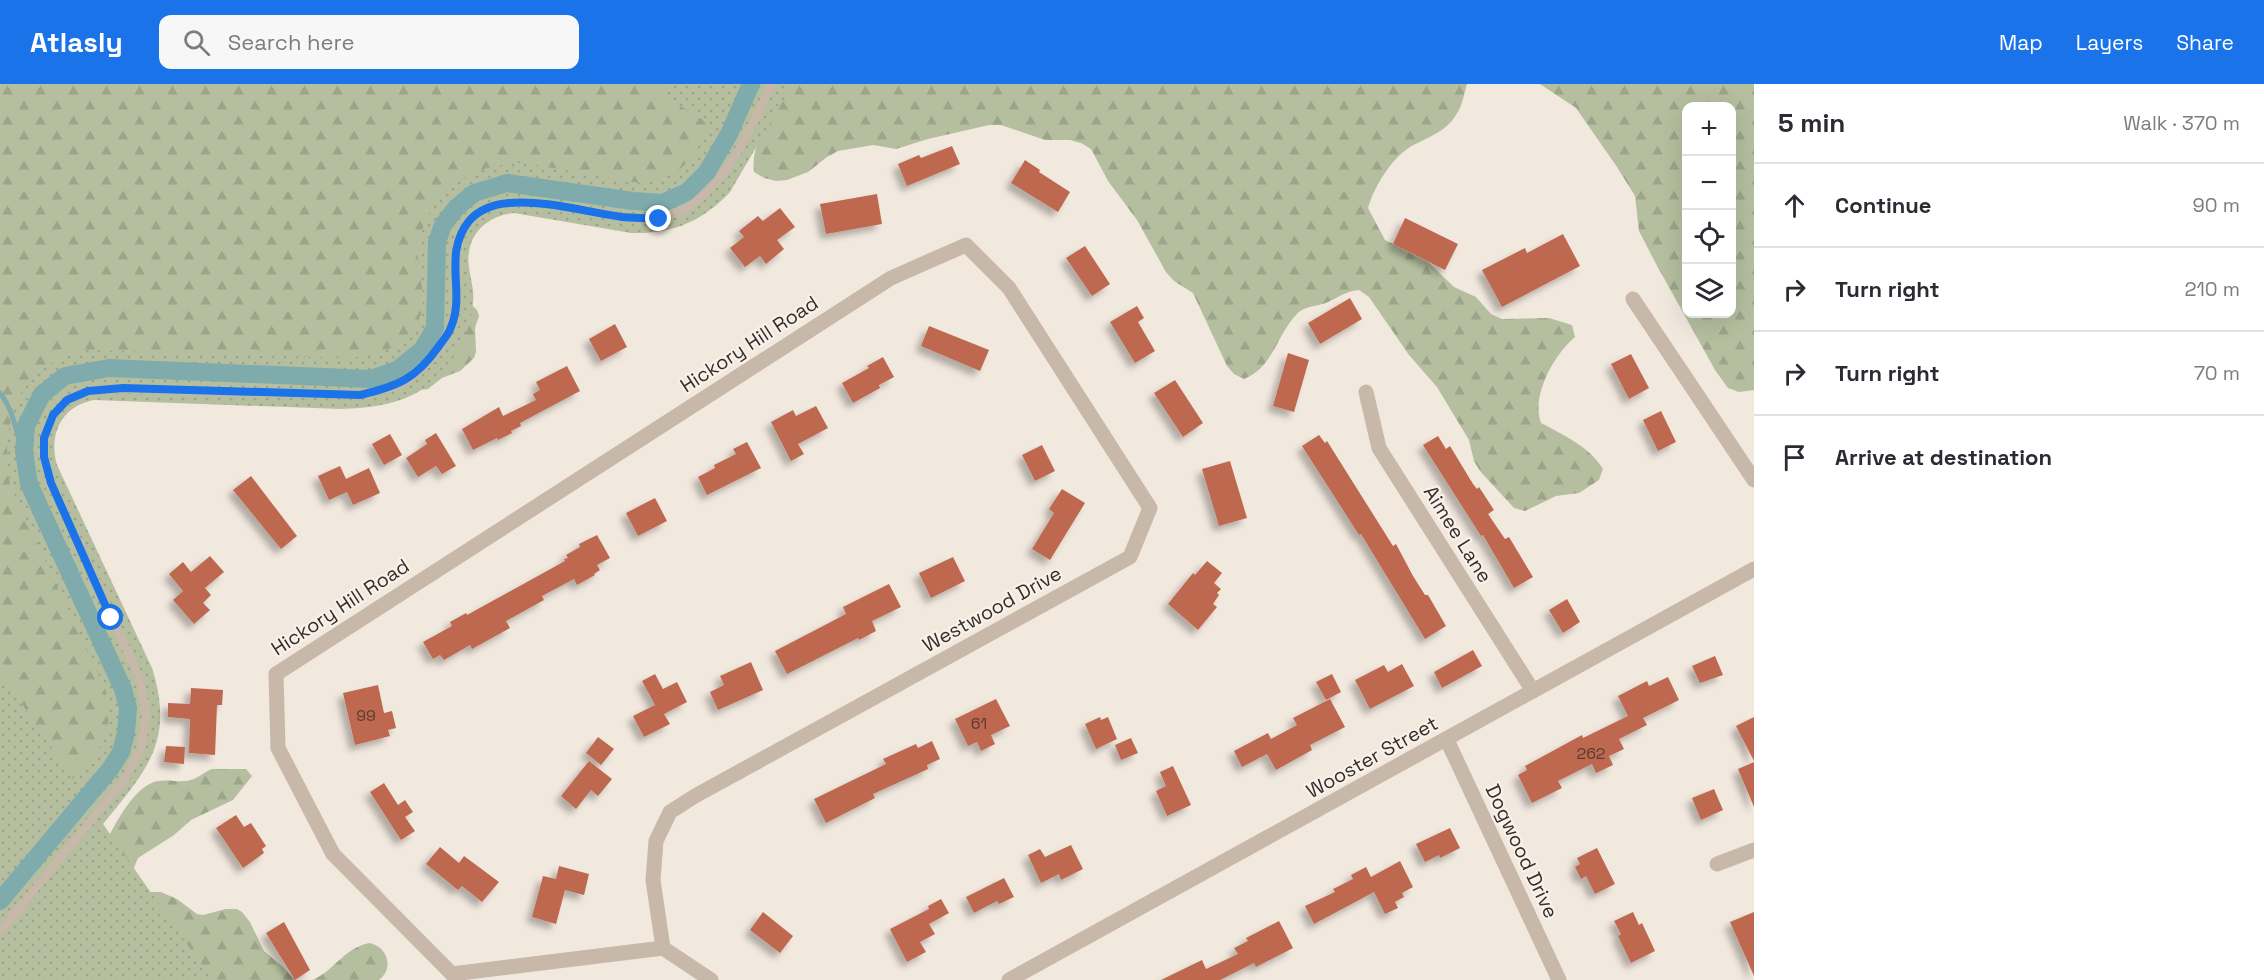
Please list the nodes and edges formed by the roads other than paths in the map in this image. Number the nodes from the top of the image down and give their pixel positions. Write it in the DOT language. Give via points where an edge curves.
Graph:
graph roads {
  1 [pos="772,84"];
  2 [pos="966,245"];
  3 [pos="1633,299"];
  4 [pos="1366,392"];
  5 [pos="1754,480"];
  6 [pos="1754,569"];
  7 [pos="1533,691"];
  8 [pos="1447,740"];
  9 [pos="1754,850"];
  10 [pos="1717,864"];
  11 [pos="0,932"];
  12 [pos="663,948"];
  13 [pos="711,980"];
  14 [pos="1009,980"];
  15 [pos="1559,980"];
  1 -- 11 [label="lane" via="721,178 697,202 679,212 659,219 508,203 484,208 471,218 456,246 456,309 451,328 430,358 407,380 360,395 123,388 88,391 60,407 44,438 51,483 140,679 146,715 141,749 124,780"];
  2 -- 12 [label="street, Westwood Drive" via="1009,288 1150,508 1130,557 670,812 656,841 653,880"];
  2 -- 12 [label="street, Hickory Hill Road" via="891,278 276,674 278,748 333,854 452,974"];
  3 -- 5 [label="street"];
  4 -- 7 [label="street, Aimee Lane" via="1379,448"];
  6 -- 7 [label="street, Wooster Street"];
  7 -- 8 [label="street, Wooster Street"];
  8 -- 14 [label="street, Wooster Street"];
  8 -- 15 [label="street, Dogwood Drive"];
  9 -- 10 [label="street"];
  12 -- 13 [label="street"];
}
